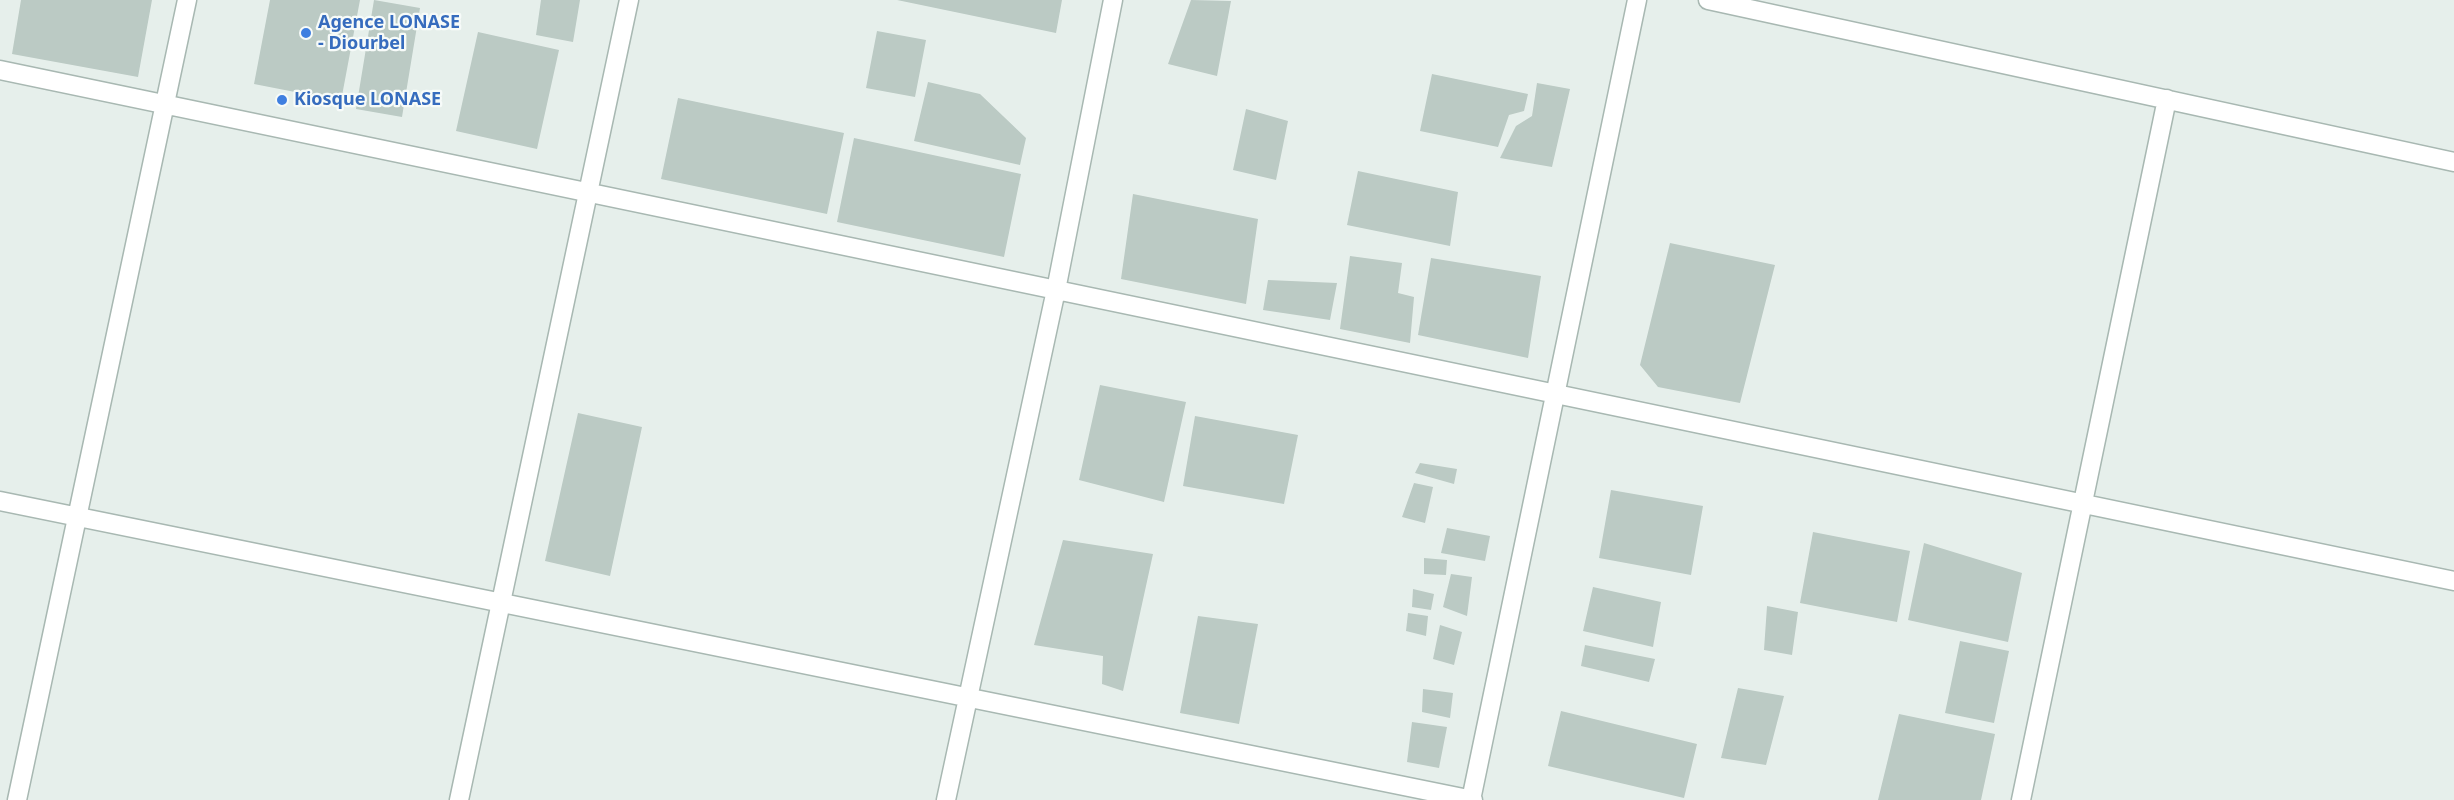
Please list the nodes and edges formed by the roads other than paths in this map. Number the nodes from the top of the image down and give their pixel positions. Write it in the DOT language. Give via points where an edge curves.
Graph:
graph roads {
  1 [pos="188,0"];
  2 [pos="629,0"];
  3 [pos="1113,0"];
  4 [pos="1637,0"];
  5 [pos="1708,0"];
  6 [pos="0,70"];
  7 [pos="2167,99"];
  8 [pos="165,104"];
  9 [pos="2454,162"];
  10 [pos="588,193"];
  11 [pos="1056,290"];
  12 [pos="1556,394"];
  13 [pos="0,501"];
  14 [pos="2082,503"];
  15 [pos="78,517"];
  16 [pos="2454,581"];
  17 [pos="501,603"];
  18 [pos="969,698"];
  19 [pos="17,800"];
  20 [pos="459,800"];
  21 [pos="946,800"];
  22 [pos="1472,800"];
  23 [pos="2021,800"];
  1 -- 8 [label="street"];
  2 -- 10 [label="street"];
  3 -- 11 [label="street"];
  4 -- 12 [label="street"];
  5 -- 7 [label="street"];
  6 -- 8 [label="street"];
  7 -- 9 [label="street"];
  7 -- 14 [label="street"];
  8 -- 10 [label="street"];
  8 -- 15 [label="street"];
  10 -- 11 [label="street"];
  10 -- 17 [label="street"];
  11 -- 12 [label="street"];
  11 -- 18 [label="street"];
  12 -- 14 [label="street"];
  12 -- 22 [label="street"];
  13 -- 15 [label="street"];
  14 -- 16 [label="street"];
  14 -- 23 [label="street"];
  15 -- 17 [label="street"];
  15 -- 19 [label="street"];
  17 -- 18 [label="street"];
  17 -- 20 [label="street"];
  18 -- 21 [label="street"];
  18 -- 22 [label="street"];
}
